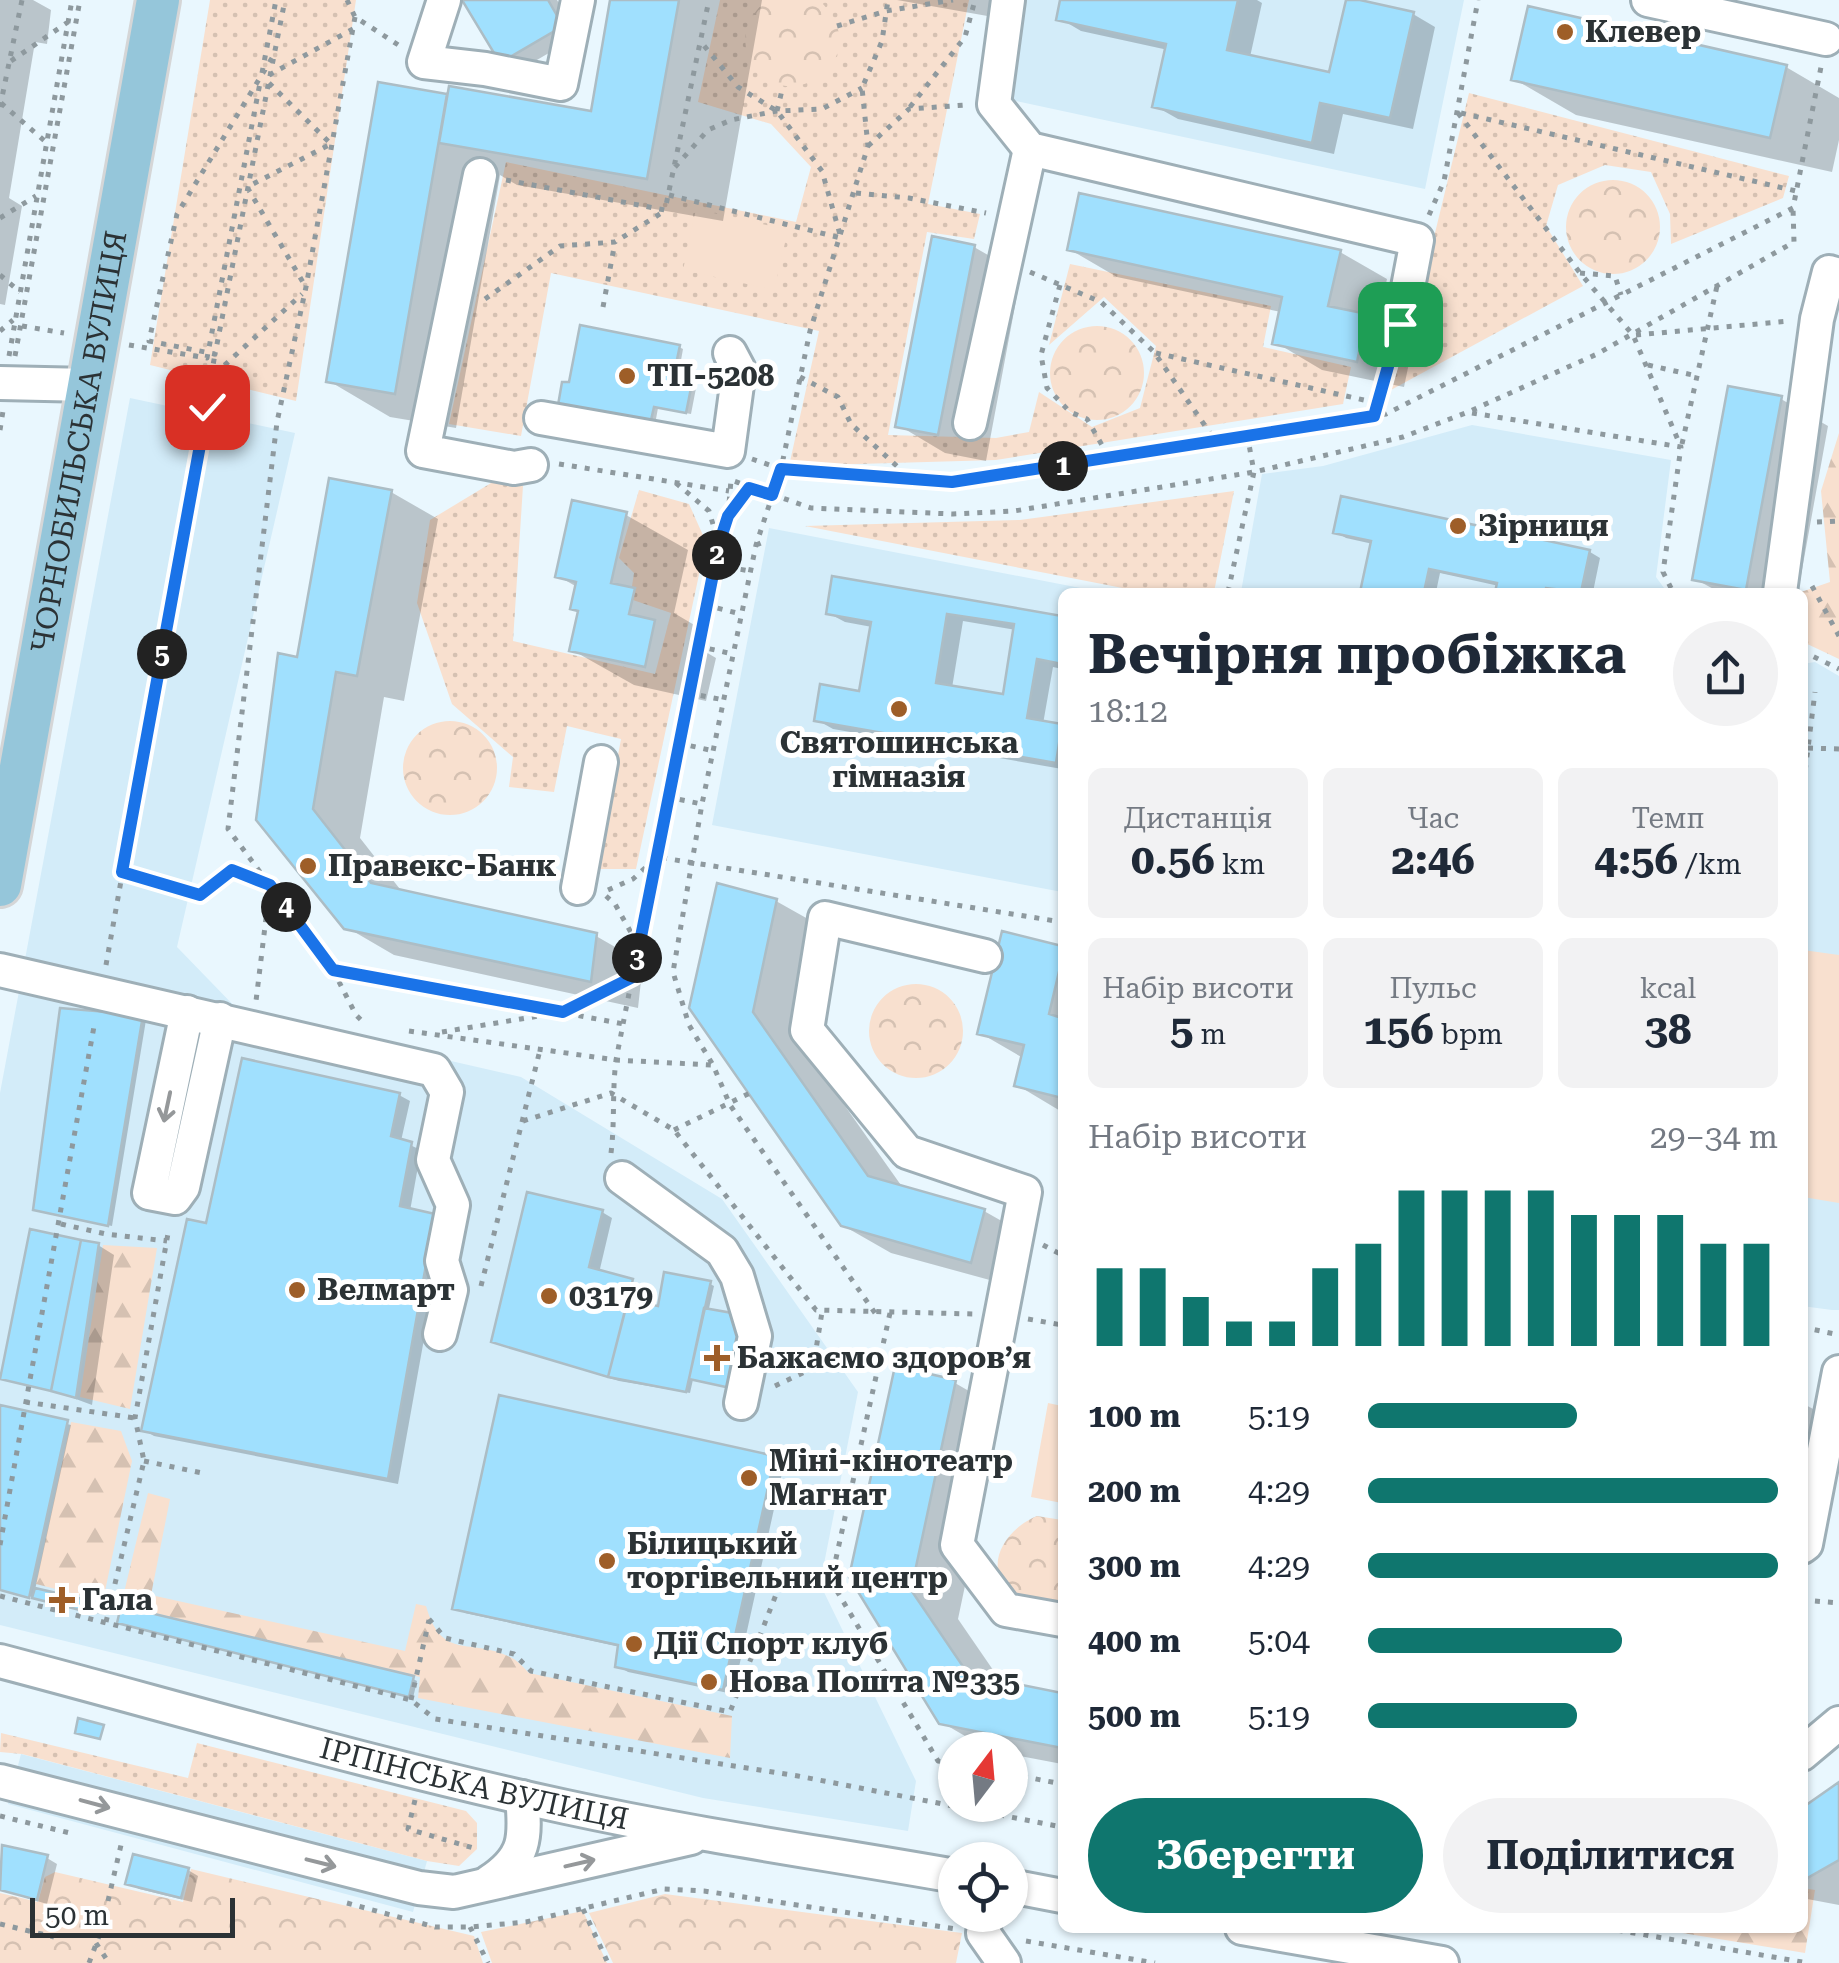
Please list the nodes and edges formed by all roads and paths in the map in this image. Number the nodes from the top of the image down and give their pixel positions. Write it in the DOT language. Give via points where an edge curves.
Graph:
graph roads {
  1 [pos="22,0"];
  2 [pos="76,0"];
  3 [pos="158,0"];
  4 [pos="276,0"];
  5 [pos="285,0"];
  6 [pos="348,0"];
  7 [pos="444,0"];
  8 [pos="578,0"];
  9 [pos="709,0"];
  10 [pos="888,0"];
  11 [pos="953,0"];
  12 [pos="974,0"];
  13 [pos="1008,0"];
  14 [pos="1478,0"];
  15 [pos="1648,0"];
  16 [pos="886,12"];
  17 [pos="355,17"];
  18 [pos="68,22"];
  19 [pos="837,26"];
  20 [pos="353,29"];
  21 [pos="1826,40"];
  22 [pos="702,42"];
  23 [pos="8,62"];
  24 [pos="424,62"];
  25 [pos="266,77"];
  26 [pos="783,86"];
  27 [pos="862,88"];
  28 [pos="994,104"];
  29 [pos="0,105"];
  30 [pos="909,109"];
  31 [pos="776,111"];
  32 [pos="1458,113"];
  33 [pos="46,144"];
  34 [pos="332,144"];
  35 [pos="868,146"];
  36 [pos="1030,149"];
  37 [pos="674,168"];
  38 [pos="480,175"];
  39 [pos="248,187"];
  40 [pos="1797,191"];
  41 [pos="856,193"];
  42 [pos="38,195"];
  43 [pos="669,195"];
  44 [pos="1793,208"];
  45 [pos="665,210"];
  46 [pos="0,218"];
  47 [pos="1015,218"];
  48 [pos="841,238"];
  49 [pos="1417,240"];
  50 [pos="615,242"];
  51 [pos="1028,272"];
  52 [pos="0,274"];
  53 [pos="1580,274"];
  54 [pos="1839,275"];
  55 [pos="1060,285"];
  56 [pos="1717,286"];
  57 [pos="305,289"];
  58 [pos="20,292"];
  59 [pos="1621,295"];
  60 [pos="1605,303"];
  61 [pos="602,307"];
  62 [pos="1816,319"];
  63 [pos="449,324"];
  64 [pos="1400,324"];
  65 [pos="22,326"];
  66 [pos="1708,328"];
  67 [pos="0,332"];
  68 [pos="1633,335"];
  69 [pos="1154,352"];
  70 [pos="730,353"];
  71 [pos="210,355"];
  72 [pos="1648,366"];
  73 [pos="212,376"];
  74 [pos="800,376"];
  75 [pos="1697,376"];
  76 [pos="0,382"];
  77 [pos="90,385"];
  78 [pos="1377,403"];
  79 [pos="1468,412"];
  80 [pos="1374,416"];
  81 [pos="541,418"];
  82 [pos="970,423"];
  83 [pos="1248,438"];
  84 [pos="1218,443"];
  85 [pos="1682,447"];
  86 [pos="1110,459"];
  87 [pos="531,465"];
  88 [pos="781,469"];
  89 [pos="1254,472"];
  90 [pos="912,480"];
  91 [pos="674,481"];
  92 [pos="749,488"];
  93 [pos="728,491"];
  94 [pos="772,495"];
  95 [pos="728,516"];
  96 [pos="768,540"];
  97 [pos="719,544"];
  98 [pos="756,544"];
  99 [pos="1789,544"];
  100 [pos="715,565"];
  101 [pos="750,572"];
  102 [pos="1229,588"];
  103 [pos="1672,588"];
  104 [pos="1781,588"];
  105 [pos="705,604"];
  106 [pos="742,615"];
  107 [pos="1839,636"];
  108 [pos="696,646"];
  109 [pos="733,654"];
  110 [pos="1808,654"];
  111 [pos="1839,669"];
  112 [pos="1815,692"];
  113 [pos="688,693"];
  114 [pos="725,700"];
  115 [pos="678,743"];
  116 [pos="1808,748"];
  117 [pos="1839,749"];
  118 [pos="714,751"];
  119 [pos="601,762"];
  120 [pos="668,798"];
  121 [pos="702,804"];
  122 [pos="657,857"];
  123 [pos="692,863"];
  124 [pos="122,872"];
  125 [pos="0,884"];
  126 [pos="270,885"];
  127 [pos="578,888"];
  128 [pos="1058,921"];
  129 [pos="639,948"];
  130 [pos="985,956"];
  131 [pos="0,970"];
  132 [pos="333,970"];
  133 [pos="110,976"];
  134 [pos="633,977"];
  135 [pos="256,1009"];
  136 [pos="187,1012"];
  137 [pos="563,1012"];
  138 [pos="220,1020"];
  139 [pos="624,1024"];
  140 [pos="353,1025"];
  141 [pos="400,1030"];
  142 [pos="434,1034"];
  143 [pos="540,1049"];
  144 [pos="616,1060"];
  145 [pos="713,1065"];
  146 [pos="750,1092"];
  147 [pos="612,1093"];
  148 [pos="730,1105"];
  149 [pos="522,1121"];
  150 [pos="674,1130"];
  151 [pos="616,1167"];
  152 [pos="165,1196"];
  153 [pos="60,1220"];
  154 [pos="57,1235"];
  155 [pos="166,1242"];
  156 [pos="480,1287"];
  157 [pos="822,1312"];
  158 [pos="890,1313"];
  159 [pos="1808,1328"];
  160 [pos="440,1334"];
  161 [pos="1839,1335"];
  162 [pos="1839,1372"];
  163 [pos="24,1402"];
  164 [pos="741,1403"];
  165 [pos="135,1418"];
  166 [pos="144,1461"];
  167 [pos="202,1472"];
  168 [pos="1808,1534"];
  169 [pos="0,1545"];
  170 [pos="778,1587"];
  171 [pos="0,1596"];
  172 [pos="1808,1600"];
  173 [pos="1839,1603"];
  174 [pos="1058,1619"];
  175 [pos="106,1622"];
  176 [pos="0,1661"];
  177 [pos="412,1700"];
  178 [pos="1839,1723"];
  179 [pos="1808,1749"];
  180 [pos="938,1761"];
  181 [pos="1028,1777"];
  182 [pos="0,1781"];
  183 [pos="1058,1783"];
  184 [pos="522,1797"];
  185 [pos="416,1798"];
  186 [pos="1058,1826"];
  187 [pos="705,1835"];
  188 [pos="121,1845"];
  189 [pos="478,1849"];
  190 [pos="938,1873"];
  191 [pos="485,1884"];
  192 [pos="1028,1889"];
  193 [pos="1058,1895"];
  194 [pos="583,1909"];
  195 [pos="938,1918"];
  196 [pos="0,1924"];
  197 [pos="989,1932"];
  198 [pos="1020,1932"];
  199 [pos="1269,1933"];
  200 [pos="1634,1933"];
  201 [pos="54,1937"];
  202 [pos="96,1943"];
  203 [pos="1333,1945"];
  204 [pos="88,1963"];
  205 [pos="109,1963"];
  206 [pos="488,1963"];
  207 [pos="608,1963"];
  208 [pos="1004,1963"];
  209 [pos="1155,1963"];
  210 [pos="1442,1963"];
  211 [pos="1808,1963"];
  1 -- 23 [label="path"];
  2 -- 18 [label="path"];
  2 -- 65 [label="path"];
  3 -- 77 [label="main road, ЧОРНОБИЛЬСЬКА ВУЛИЦЯ"];
  4 -- 25 [label="path"];
  5 -- 25 [label="path"];
  6 -- 17 [label="path"];
  7 -- 24 [label="street"];
  8 -- 24 [label="street" via="560,84"];
  9 -- 22 [label="path"];
  10 -- 16 [label="path"];
  11 -- 16 [label="path"];
  12 -- 30 [label="path" via="965,37"];
  13 -- 28 [label="street"];
  14 -- 32 [label="path"];
  15 -- 21 [label="street"];
  16 -- 19 [label="path"];
  16 -- 27 [label="path"];
  17 -- 20 [label="path"];
  17 -- 24 [label="path"];
  18 -- 23 [label="path"];
  18 -- 33 [label="path"];
  20 -- 25 [label="path"];
  20 -- 34 [label="path"];
  21 -- 40 [label="path"];
  22 -- 31 [label="path" via="738,87"];
  22 -- 37 [label="path"];
  23 -- 29 [label="path"];
  25 -- 34 [label="path"];
  25 -- 39 [label="path"];
  25 -- 71 [label="path"];
  25 -- 71 [label="path" via="176,214 150,341"];
  26 -- 31 [label="path"];
  27 -- 31 [label="path" via="822,110"];
  27 -- 35 [label="path"];
  28 -- 30 [label="path"];
  28 -- 36 [label="street"];
  29 -- 33 [label="path"];
  30 -- 35 [label="path"];
  31 -- 37 [label="path" via="708,130"];
  31 -- 48 [label="path" via="822,171"];
  32 -- 40 [label="path"];
  32 -- 49 [label="path" via="1444,182"];
  32 -- 53 [label="path"];
  33 -- 42 [label="path"];
  34 -- 39 [label="path"];
  34 -- 57 [label="path"];
  35 -- 41 [label="path"];
  36 -- 47 [label="street"];
  36 -- 49 [label="street"];
  37 -- 43 [label="path"];
  38 -- 45 [label="path"];
  38 -- 63 [label="street"];
  39 -- 57 [label="path"];
  39 -- 71 [label="path"];
  40 -- 44 [label="path"];
  41 -- 47 [label="path"];
  41 -- 48 [label="path"];
  42 -- 46 [label="path"];
  42 -- 58 [label="path"];
  43 -- 45 [label="path"];
  43 -- 48 [label="path"];
  44 -- 56 [label="path" via="1794,242"];
  44 -- 59 [label="path"];
  45 -- 50 [label="path"];
  47 -- 82 [label="street"];
  48 -- 74 [label="path"];
  49 -- 64 [label="street"];
  50 -- 61 [label="path"];
  50 -- 63 [label="path" via="560,246"];
  51 -- 55 [label="path"];
  52 -- 58 [label="path"];
  53 -- 59 [label="path" via="1616,276"];
  53 -- 60 [label="path"];
  54 -- 62 [label="street" via="1829,272"];
  55 -- 69 [label="path" via="1101,302"];
  55 -- 86 [label="path" via="1041,355 1047,388 1087,419"];
  56 -- 66 [label="path"];
  56 -- 68 [label="path"];
  57 -- 73 [label="path"];
  57 -- 126 [label="path" via="277,422 228,829"];
  58 -- 67 [label="path" via="15,318"];
  59 -- 60 [label="path"];
  60 -- 68 [label="path"];
  60 -- 80 [label="path"];
  62 -- 66 [label="path"];
  62 -- 99 [label="street"];
  63 -- 87 [label="street" via="423,451 514,468"];
  64 -- 78 [label="path"];
  66 -- 68 [label="path"];
  66 -- 75 [label="path"];
  68 -- 72 [label="path"];
  68 -- 79 [label="path"];
  69 -- 78 [label="path"];
  69 -- 84 [label="path"];
  70 -- 81 [label="street" via="739,370 728,451"];
  71 -- 73 [label="path"];
  72 -- 75 [label="path"];
  72 -- 85 [label="path"];
  73 -- 124 [label="path"];
  74 -- 88 [label="path"];
  74 -- 90 [label="path" via="838,397 851,424"];
  75 -- 85 [label="path"];
  76 -- 77 [label="street"];
  77 -- 125 [label="main road, ЧОРНОБИЛЬСЬКА ВУЛИЦЯ"];
  78 -- 80 [label="path"];
  79 -- 85 [label="path"];
  79 -- 89 [label="path" via="1403,437"];
  80 -- 83 [label="path"];
  83 -- 84 [label="path"];
  83 -- 89 [label="path"];
  84 -- 86 [label="path"];
  85 -- 103 [label="path" via="1662,572"];
  86 -- 90 [label="path" via="952,482"];
  87 -- 91 [label="path"];
  88 -- 90 [label="path"];
  88 -- 94 [label="path"];
  89 -- 94 [label="path" via="999,512 811,508"];
  89 -- 102 [label="path"];
  91 -- 93 [label="path"];
  91 -- 97 [label="path" via="709,511"];
  92 -- 93 [label="path" via="731,480"];
  92 -- 94 [label="path"];
  92 -- 95 [label="path"];
  93 -- 95 [label="path"];
  94 -- 98 [label="path"];
  95 -- 97 [label="path"];
  96 -- 98 [label="path"];
  97 -- 100 [label="path"];
  98 -- 101 [label="path"];
  99 -- 104 [label="street"];
  99 -- 107 [label="path"];
  100 -- 101 [label="path"];
  100 -- 105 [label="path"];
  101 -- 106 [label="path"];
  105 -- 106 [label="path"];
  105 -- 108 [label="path"];
  106 -- 109 [label="path"];
  108 -- 109 [label="path"];
  108 -- 113 [label="path"];
  109 -- 114 [label="path"];
  110 -- 111 [label="path"];
  112 -- 116 [label="path"];
  113 -- 114 [label="path"];
  113 -- 115 [label="path"];
  114 -- 118 [label="path"];
  115 -- 118 [label="path"];
  115 -- 120 [label="path"];
  116 -- 117 [label="path"];
  118 -- 121 [label="path"];
  119 -- 127 [label="street"];
  120 -- 121 [label="path"];
  120 -- 122 [label="path"];
  121 -- 123 [label="path"];
  122 -- 123 [label="path"];
  122 -- 129 [label="path"];
  122 -- 129 [label="path" via="633,879 601,893 616,904"];
  123 -- 128 [label="path"];
  123 -- 145 [label="path" via="673,972 689,1025"];
  124 -- 126 [label="path" via="200,895 232,870"];
  124 -- 133 [label="path"];
  126 -- 132 [label="path"];
  126 -- 135 [label="path"];
  129 -- 134 [label="path"];
  130 -- 174 [label="street" via="824,918 806,1030 908,1152 1024,1192 957,1544 1006,1610"];
  131 -- 133 [label="street"];
  132 -- 137 [label="path"];
  132 -- 140 [label="path" via="367,1026"];
  133 -- 136 [label="street"];
  133 -- 153 [label="path"];
  134 -- 137 [label="path"];
  134 -- 139 [label="path"];
  136 -- 138 [label="street"];
  136 -- 152 [label="street, one-way" via="149,1192"];
  137 -- 139 [label="path"];
  137 -- 142 [label="path"];
  138 -- 152 [label="street" via="183,1187 176,1198"];
  138 -- 160 [label="street" via="434,1070 447,1092 432,1160 453,1205 442,1262 451,1290"];
  139 -- 144 [label="path"];
  141 -- 142 [label="path"];
  142 -- 143 [label="path"];
  143 -- 144 [label="path"];
  143 -- 149 [label="path"];
  144 -- 145 [label="path"];
  144 -- 147 [label="path"];
  145 -- 148 [label="path"];
  146 -- 148 [label="path"];
  147 -- 149 [label="path"];
  147 -- 150 [label="path"];
  147 -- 151 [label="path"];
  148 -- 150 [label="path"];
  148 -- 157 [label="path" via="875,1313"];
  149 -- 156 [label="path"];
  150 -- 157 [label="path"];
  151 -- 164 [label="street" via="722,1251 736,1276 755,1336"];
  152 -- 155 [label="path" via="172,1210"];
  153 -- 154 [label="path"];
  153 -- 155 [label="path"];
  153 -- 163 [label="path"];
  155 -- 165 [label="path"];
  157 -- 164 [label="path" via="813,1368"];
  158 -- 180 [label="path" via="831,1581"];
  159 -- 161 [label="path"];
  162 -- 168 [label="street"];
  163 -- 165 [label="path"];
  163 -- 169 [label="path"];
  165 -- 166 [label="path"];
  166 -- 167 [label="path"];
  166 -- 175 [label="path"];
  170 -- 177 [label="path" via="730,1712 531,1671 514,1654 445,1638 429,1619"];
  171 -- 175 [label="path"];
  172 -- 173 [label="path"];
  175 -- 177 [label="path"];
  176 -- 184 [label="street, ІРПІНСЬКА ВУЛИЦЯ"];
  177 -- 186 [label="path" via="436,1719 798,1776"];
  178 -- 179 [label="street"];
  181 -- 183 [label="path"];
  182 -- 191 [label="street, one-way" via="420,1888 454,1892"];
  184 -- 187 [label="street, ІРПІНСЬКА ВУЛИЦЯ"];
  184 -- 191 [label="street" via="526,1831 520,1851"];
  185 -- 189 [label="path" via="408,1830"];
  187 -- 190 [label="street, ІРПІНСЬКА ВУЛИЦЯ"];
  191 -- 187 [label="street, one-way"];
  188 -- 202 [label="path"];
  192 -- 193 [label="street"];
  194 -- 195 [label="path" via="664,1888"];
  194 -- 206 [label="path" via="470,1927"];
  194 -- 207 [label="path"];
  196 -- 201 [label="path"];
  197 -- 208 [label="street"];
  198 -- 209 [label="path"];
  199 -- 203 [label="street"];
  200 -- 211 [label="path"];
  202 -- 204 [label="path"];
  202 -- 205 [label="path"];
  203 -- 210 [label="street"];
}
